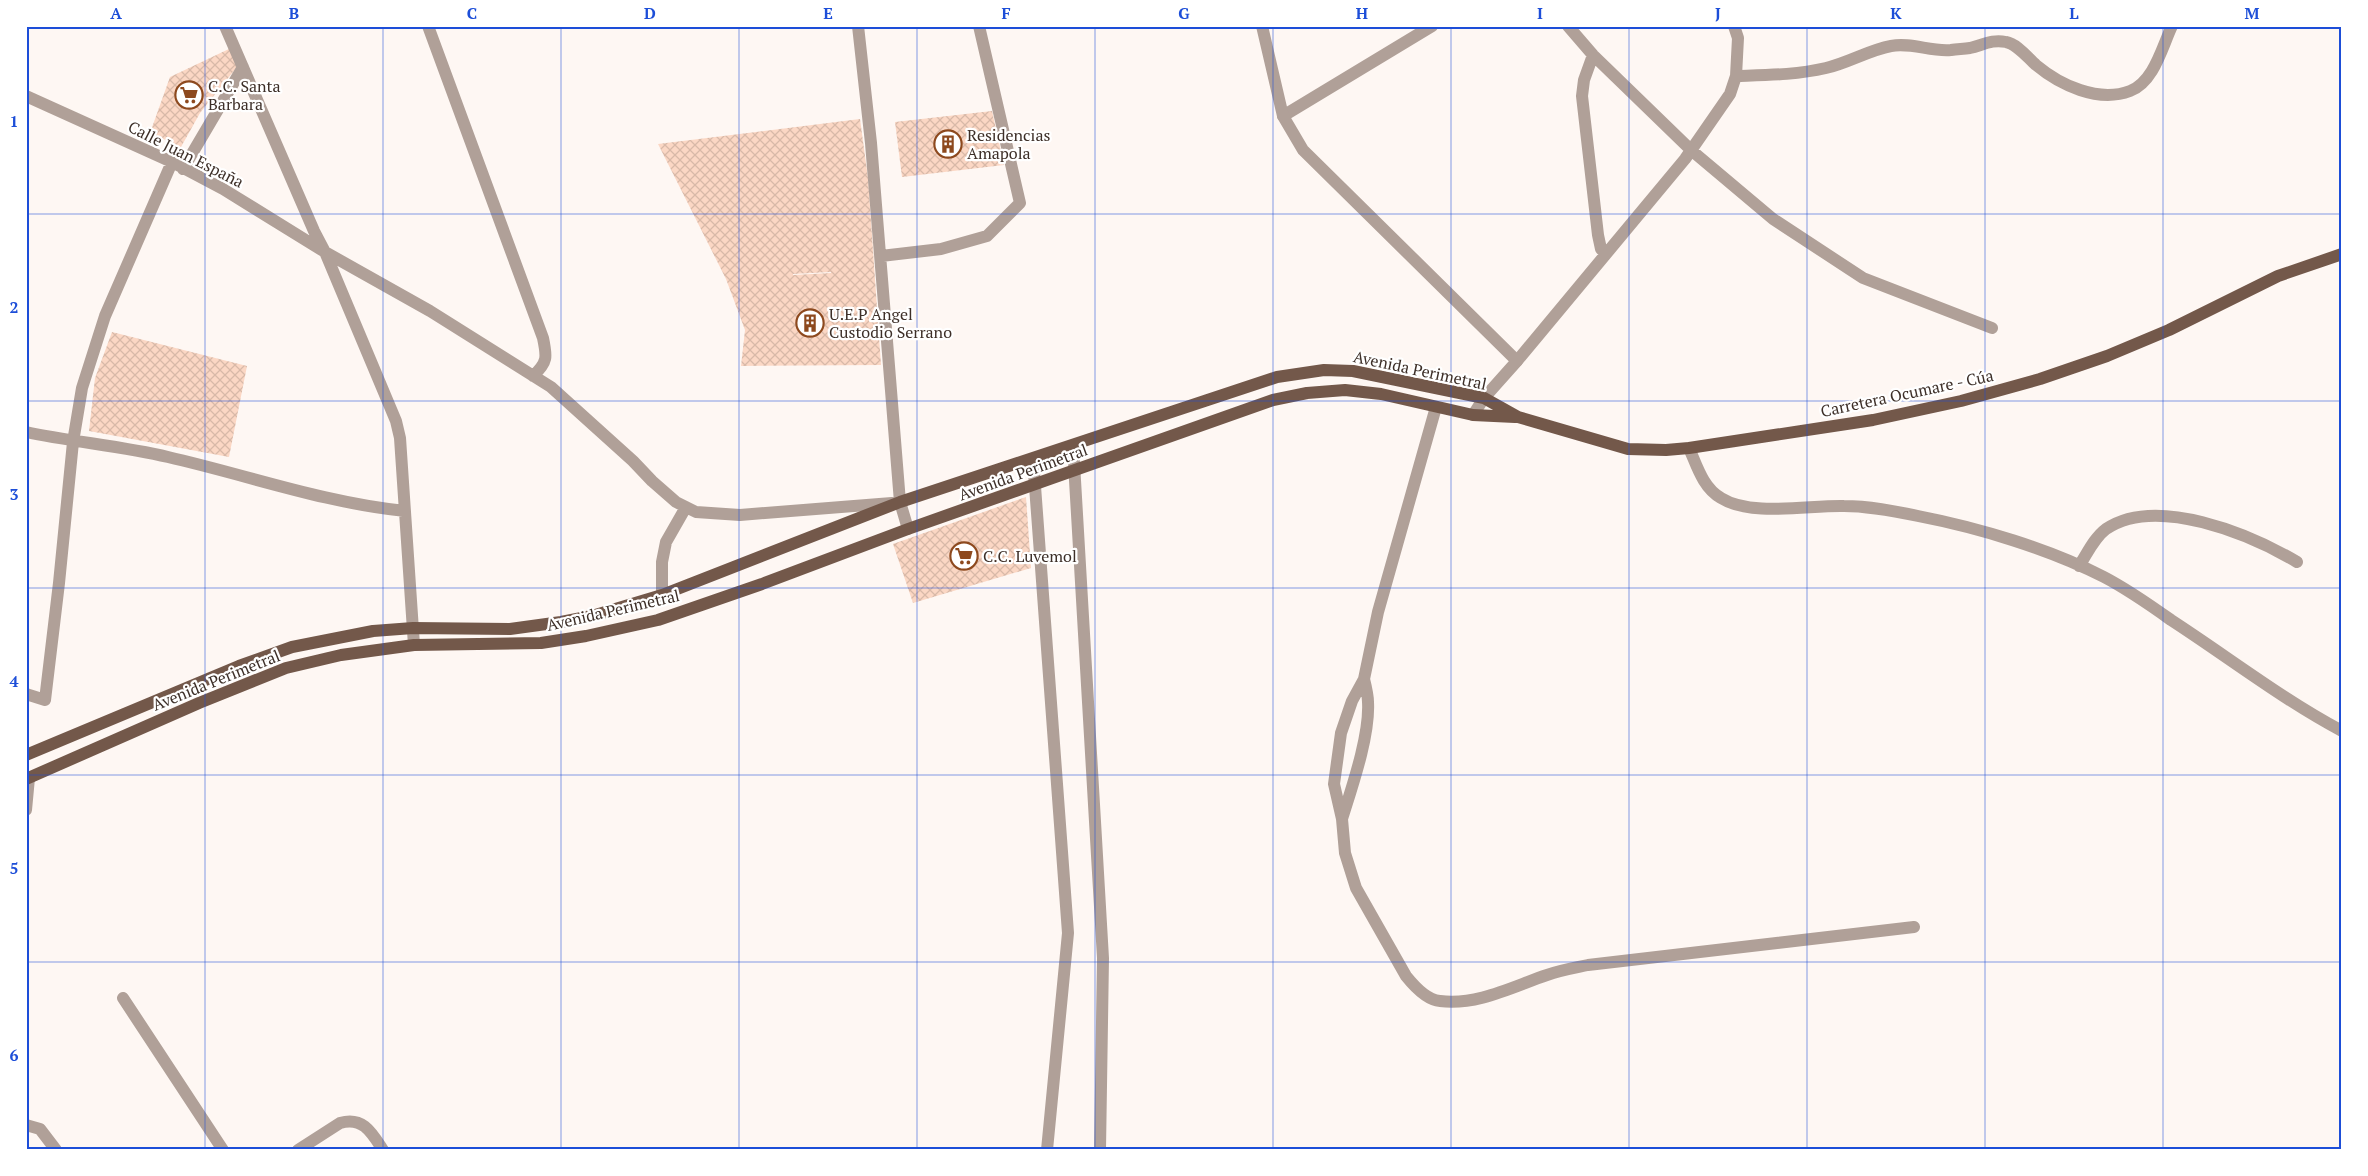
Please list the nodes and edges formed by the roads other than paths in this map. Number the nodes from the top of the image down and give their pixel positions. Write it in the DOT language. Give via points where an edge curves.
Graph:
graph roads {
  1 [pos="225,26"];
  2 [pos="428,26"];
  3 [pos="858,26"];
  4 [pos="979,26"];
  5 [pos="1262,26"];
  6 [pos="1432,26"];
  7 [pos="1568,26"];
  8 [pos="1734,26"];
  9 [pos="2172,26"];
  10 [pos="1593,55"];
  11 [pos="242,67"];
  12 [pos="1736,76"];
  13 [pos="26,96"];
  14 [pos="1283,116"];
  15 [pos="1691,150"];
  16 [pos="172,162"];
  17 [pos="184,169"];
  18 [pos="325,252"];
  19 [pos="1606,254"];
  20 [pos="2342,254"];
  21 [pos="881,256"];
  22 [pos="1992,328"];
  23 [pos="1517,361"];
  24 [pos="533,376"];
  25 [pos="1484,398"];
  26 [pos="1436,407"];
  27 [pos="1473,415"];
  28 [pos="1518,417"];
  29 [pos="26,432"];
  30 [pos="73,442"];
  31 [pos="1073,446"];
  32 [pos="1689,448"];
  33 [pos="1033,459"];
  34 [pos="1074,471"];
  35 [pos="1035,486"];
  36 [pos="900,502"];
  37 [pos="686,507"];
  38 [pos="405,511"];
  39 [pos="908,529"];
  40 [pos="2297,562"];
  41 [pos="2079,566"];
  42 [pos="662,595"];
  43 [pos="412,628"];
  44 [pos="414,645"];
  45 [pos="1364,679"];
  46 [pos="26,694"];
  47 [pos="2342,732"];
  48 [pos="26,756"];
  49 [pos="28,778"];
  50 [pos="26,810"];
  51 [pos="1342,819"];
  52 [pos="1914,927"];
  53 [pos="123,998"];
  54 [pos="26,1125"];
  55 [pos="56,1150"];
  56 [pos="223,1150"];
  57 [pos="298,1150"];
  58 [pos="383,1150"];
  59 [pos="1047,1150"];
  60 [pos="1100,1150"];
  1 -- 11 [label="street"];
  2 -- 24 [label="street" via="543,338 544,366"];
  3 -- 21 [label="street"];
  4 -- 21 [label="street" via="1020,203 987,236 941,249"];
  5 -- 14 [label="street"];
  6 -- 14 [label="street"];
  7 -- 10 [label="street"];
  8 -- 12 [label="street" via="1738,38"];
  9 -- 12 [label="street" via="2148,76 2137,88 2121,93 2105,94 2074,88 2049,75 2011,43 2000,41 1947,50 1913,45 1892,46 1828,68 1789,75"];
  10 -- 15 [label="street"];
  10 -- 19 [label="street" via="1582,96 1598,235 1601,249"];
  11 -- 17 [label="street"];
  11 -- 18 [label="street"];
  12 -- 15 [label="street" via="1730,94"];
  13 -- 16 [label="street, Calle Juan España"];
  14 -- 23 [label="street" via="1303,150"];
  15 -- 19 [label="street"];
  15 -- 22 [label="street" via="1773,219 1863,278"];
  16 -- 17 [label="street, Calle Juan España"];
  16 -- 30 [label="street" via="105,316 82,388"];
  17 -- 18 [label="street, Calle Juan España" via="223,189"];
  18 -- 24 [label="street, Calle Juan España" via="430,311"];
  18 -- 38 [label="street" via="396,421"];
  19 -- 23 [label="street"];
  20 -- 32 [label="main road, Carretera Ocumare - Cúa" via="2278,276 2169,330 2107,356 2040,379 1961,402 1873,420"];
  21 -- 36 [label="street"];
  23 -- 25 [label="street"];
  24 -- 37 [label="street, Calle Juan España" via="552,388 652,481"];
  25 -- 27 [label="street"];
  25 -- 28 [label="main road, Avenida Perimetral"];
  25 -- 31 [label="main road, Avenida Perimetral" via="1353,371 1301,372 1277,377"];
  26 -- 27 [label="main road, Avenida Perimetral"];
  26 -- 34 [label="main road, Avenida Perimetral" via="1345,390 1307,393 1234,413"];
  26 -- 45 [label="street" via="1378,612"];
  27 -- 28 [label="main road, Avenida Perimetral"];
  28 -- 32 [label="main road, Carretera Ocumare - Cúa" via="1628,449"];
  29 -- 30 [label="street"];
  30 -- 38 [label="street" via="166,456 331,498"];
  30 -- 46 [label="street" via="45,700"];
  31 -- 33 [label="main road, Avenida Perimetral"];
  31 -- 34 [label="street"];
  32 -- 41 [label="street" via="1706,485 1720,498 1736,506 1844,506 1920,516 1989,534"];
  33 -- 35 [label="street"];
  33 -- 36 [label="main road, Avenida Perimetral"];
  34 -- 35 [label="main road, Avenida Perimetral"];
  34 -- 60 [label="street" via="1104,958"];
  35 -- 39 [label="main road, Avenida Perimetral"];
  35 -- 59 [label="street" via="1068,932"];
  36 -- 37 [label="street" via="740,515 696,512"];
  36 -- 39 [label="street"];
  36 -- 42 [label="main road, Avenida Perimetral"];
  37 -- 42 [label="street" via="666,542"];
  38 -- 43 [label="street"];
  39 -- 44 [label="main road, Avenida Perimetral" via="649,622 541,643"];
  40 -- 41 [label="street" via="2232,533 2181,516 2140,516 2121,521 2104,531"];
  41 -- 47 [label="street" via="2160,612"];
  42 -- 43 [label="main road, Avenida Perimetral" via="592,616 510,629"];
  43 -- 44 [label="street"];
  43 -- 48 [label="main road, Avenida Perimetral" via="373,631 292,647 239,666"];
  44 -- 49 [label="main road, Avenida Perimetral" via="341,655 286,668"];
  45 -- 51 [label="street" via="1369,703 1365,733"];
  45 -- 51 [label="street" via="1352,701 1342,733 1334,784"];
  49 -- 50 [label="street"];
  51 -- 52 [label="street" via="1347,862 1364,903 1406,976 1422,992 1438,1001 1504,993 1550,974 1588,965"];
  53 -- 56 [label="street"];
  54 -- 55 [label="street" via="40,1128"];
  57 -- 58 [label="street" via="347,1121 360,1122 365,1126"];
}
